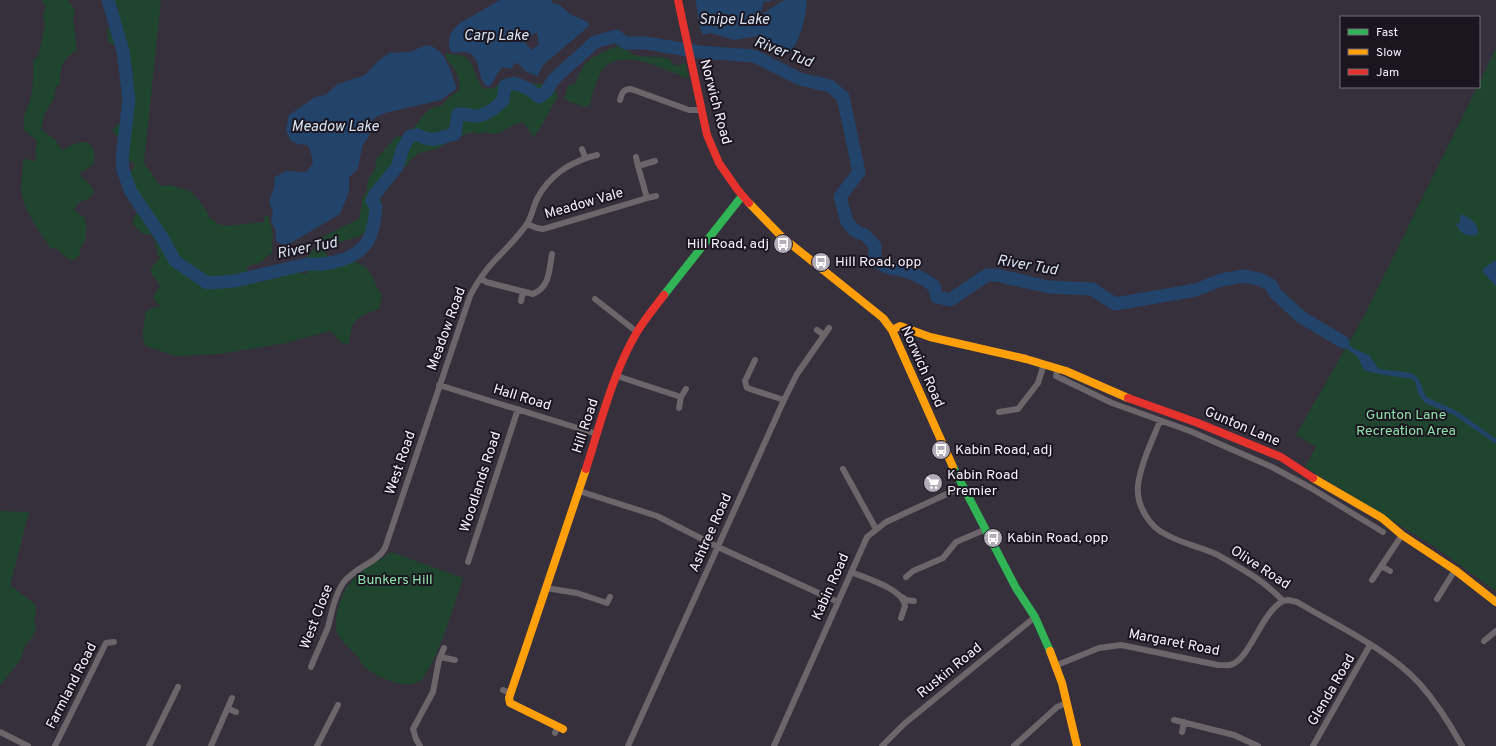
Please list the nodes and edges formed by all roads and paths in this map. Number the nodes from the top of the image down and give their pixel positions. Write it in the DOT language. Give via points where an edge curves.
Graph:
graph roads {
  1 [pos="678,0"];
  2 [pos="620,100"];
  3 [pos="701,110"];
  4 [pos="582,149"];
  5 [pos="597,155"];
  6 [pos="585,158"];
  7 [pos="636,158"];
  8 [pos="655,161"];
  9 [pos="638,166"];
  10 [pos="656,196"];
  11 [pos="742,196"];
  12 [pos="647,198"];
  13 [pos="527,224"];
  14 [pos="552,254"];
  15 [pos="481,278"];
  16 [pos="523,292"];
  17 [pos="595,299"];
  18 [pos="521,301"];
  19 [pos="829,328"];
  20 [pos="817,330"];
  21 [pos="892,330"];
  22 [pos="637,332"];
  23 [pos="824,335"];
  24 [pos="755,360"];
  25 [pos="1044,364"];
  26 [pos="1058,368"];
  27 [pos="617,376"];
  28 [pos="439,385"];
  29 [pos="686,388"];
  30 [pos="681,397"];
  31 [pos="784,400"];
  32 [pos="679,408"];
  33 [pos="518,409"];
  34 [pos="999,412"];
  35 [pos="1160,421"];
  36 [pos="597,434"];
  37 [pos="843,469"];
  38 [pos="962,487"];
  39 [pos="579,491"];
  40 [pos="876,529"];
  41 [pos="984,530"];
  42 [pos="1383,532"];
  43 [pos="1402,535"];
  44 [pos="718,547"];
  45 [pos="385,548"];
  46 [pos="468,562"];
  47 [pos="1381,566"];
  48 [pos="1455,570"];
  49 [pos="1390,571"];
  50 [pos="851,572"];
  51 [pos="906,577"];
  52 [pos="1372,580"];
  53 [pos="546,588"];
  54 [pos="901,596"];
  55 [pos="610,597"];
  56 [pos="1437,599"];
  57 [pos="914,601"];
  58 [pos="1283,601"];
  59 [pos="838,602"];
  60 [pos="1496,602"];
  61 [pos="1035,617"];
  62 [pos="901,618"];
  63 [pos="1496,631"];
  64 [pos="1484,641"];
  65 [pos="114,642"];
  66 [pos="1370,645"];
  67 [pos="444,648"];
  68 [pos="440,657"];
  69 [pos="454,660"];
  70 [pos="1057,665"];
  71 [pos="311,667"];
  72 [pos="178,688"];
  73 [pos="232,698"];
  74 [pos="1067,703"];
  75 [pos="338,705"];
  76 [pos="229,709"];
  77 [pos="236,712"];
  78 [pos="1174,720"];
  79 [pos="1184,722"];
  80 [pos="558,730"];
  81 [pos="0,732"];
  82 [pos="1182,732"];
  83 [pos="28,746"];
  84 [pos="55,746"];
  85 [pos="149,746"];
  86 [pos="211,746"];
  87 [pos="317,746"];
  88 [pos="420,746"];
  89 [pos="628,746"];
  90 [pos="774,746"];
  91 [pos="882,746"];
  92 [pos="1014,746"];
  93 [pos="1077,746"];
  94 [pos="1258,746"];
  95 [pos="1313,746"];
  96 [pos="1462,746"];
  1 -- 3 [label="street, Norwich Road"];
  2 -- 3 [label="street" via="623,91 627,89 689,110"];
  3 -- 11 [label="street, Norwich Road" via="711,147 725,174"];
  4 -- 6 [label="street"];
  5 -- 6 [label="street, Meadow Road"];
  6 -- 13 [label="street, Meadow Road" via="563,169 546,184 536,199"];
  7 -- 9 [label="street"];
  8 -- 9 [label="street"];
  9 -- 12 [label="street"];
  10 -- 12 [label="street, Meadow Vale"];
  11 -- 21 [label="street, Norwich Road" via="768,224 883,318"];
  11 -- 22 [label="street, Hill Road"];
  12 -- 13 [label="street, Meadow Vale" via="543,228"];
  13 -- 15 [label="street, Meadow Road"];
  14 -- 16 [label="street" via="546,286 533,294"];
  15 -- 16 [label="street" via="486,282"];
  15 -- 28 [label="street, Meadow Road" via="462,315"];
  16 -- 18 [label="street"];
  17 -- 22 [label="street"];
  19 -- 23 [label="street, Ashtree Road"];
  20 -- 23 [label="street"];
  21 -- 25 [label="street, Gunton Lane" via="900,326 930,337"];
  21 -- 38 [label="street, Norwich Road"];
  22 -- 27 [label="street, Hill Road"];
  23 -- 31 [label="street, Ashtree Road" via="797,374"];
  24 -- 31 [label="street" via="745,381 747,388"];
  25 -- 26 [label="street, Gunton Lane"];
  25 -- 34 [label="street" via="1038,383 1018,409"];
  26 -- 35 [label="street, Gunton Lane" via="1056,376 1112,403"];
  26 -- 43 [label="street, Gunton Lane" via="1109,391 1198,422 1281,458 1373,512"];
  27 -- 30 [label="street"];
  27 -- 36 [label="street, Hill Road"];
  28 -- 33 [label="street, Hall Road"];
  28 -- 45 [label="street, West Road"];
  29 -- 30 [label="street"];
  30 -- 32 [label="street"];
  31 -- 44 [label="street, Ashtree Road"];
  33 -- 36 [label="street, Hall Road"];
  33 -- 46 [label="street, Woodlands Road"];
  35 -- 42 [label="street, Gunton Lane" via="1190,431 1272,467"];
  35 -- 58 [label="street, Olive Road" via="1138,486 1139,501 1152,524 1166,535 1218,555 1270,587"];
  36 -- 39 [label="street, Hill Road"];
  37 -- 40 [label="street"];
  38 -- 40 [label="street, Kabin Road"];
  38 -- 41 [label="street, Norwich Road"];
  39 -- 44 [label="street" via="657,516"];
  39 -- 53 [label="street, Hill Road"];
  40 -- 50 [label="street, Kabin Road" via="867,537"];
  41 -- 51 [label="street" via="956,542 943,558 913,571"];
  41 -- 61 [label="street, Norwich Road"];
  43 -- 47 [label="street"];
  43 -- 48 [label="street, Gunton Lane"];
  44 -- 59 [label="street"];
  44 -- 89 [label="street, Ashtree Road"];
  45 -- 71 [label="street, West Close" via="382,554 355,571 344,583 336,596 328,627"];
  47 -- 49 [label="street"];
  47 -- 52 [label="street"];
  48 -- 56 [label="street"];
  48 -- 60 [label="street, Gunton Lane"];
  50 -- 54 [label="street" via="886,586"];
  50 -- 59 [label="street, Kabin Road"];
  53 -- 55 [label="street" via="577,593 607,603"];
  53 -- 80 [label="street, Hill Road" via="506,691 510,703"];
  54 -- 57 [label="street"];
  54 -- 62 [label="street" via="905,606"];
  58 -- 66 [label="street, Olive Road" via="1297,602"];
  58 -- 70 [label="street, Margaret Road" via="1272,610 1239,659 1229,665 1218,665 1121,645 1099,648"];
  59 -- 90 [label="street, Kabin Road"];
  61 -- 70 [label="street, Norwich Road"];
  61 -- 91 [label="street, Ruskin Road" via="904,724"];
  63 -- 64 [label="street"];
  65 -- 84 [label="street, Farmland Road" via="106,643"];
  66 -- 95 [label="street, Glenda Road"];
  66 -- 96 [label="street, Olive Road" via="1419,683 1434,701"];
  67 -- 68 [label="street"];
  68 -- 69 [label="street"];
  68 -- 88 [label="street" via="433,692 413,729"];
  70 -- 74 [label="street, Norwich Road"];
  72 -- 85 [label="street"];
  73 -- 76 [label="street"];
  74 -- 92 [label="street" via="1057,707"];
  74 -- 93 [label="street, Norwich Road"];
  75 -- 87 [label="street"];
  76 -- 77 [label="street"];
  76 -- 86 [label="street"];
  78 -- 79 [label="street"];
  79 -- 82 [label="street"];
  79 -- 94 [label="street" via="1234,735"];
  81 -- 83 [label="street"];
}
